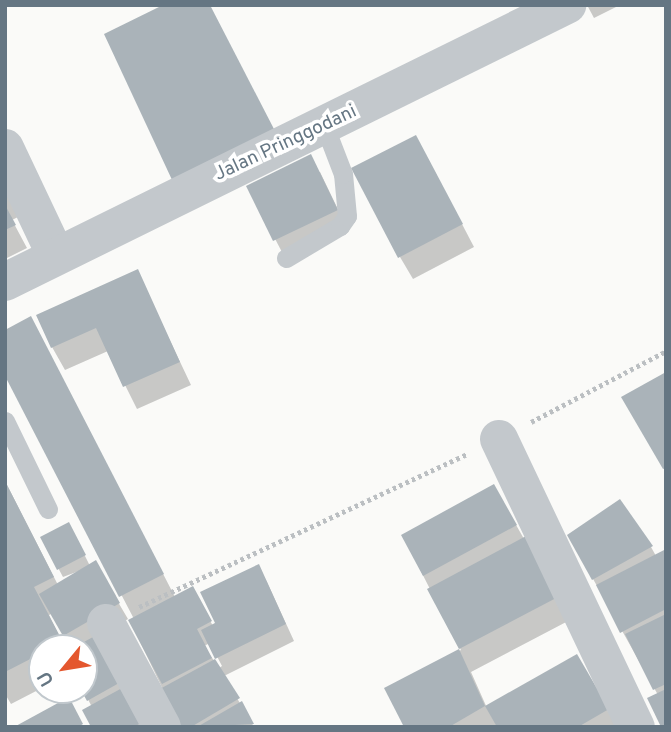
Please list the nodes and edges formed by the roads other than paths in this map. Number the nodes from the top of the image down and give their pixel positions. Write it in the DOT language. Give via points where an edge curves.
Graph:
graph roads {
  1 [pos="567,5"];
  2 [pos="325,127"];
  3 [pos="5,148"];
  4 [pos="56,256"];
  5 [pos="286,258"];
  6 [pos="5,282"];
  7 [pos="5,421"];
  8 [pos="499,439"];
  9 [pos="48,509"];
  10 [pos="106,623"];
  11 [pos="162,727"];
  12 [pos="636,727"];
  1 -- 2 [label="street, Jalan Pringgodani"];
  2 -- 4 [label="street, Jalan Pringgodani"];
  2 -- 5 [label="lane" via="343,174 347,216 340,226"];
  3 -- 4 [label="street"];
  4 -- 6 [label="street, Jalan Pringgodani"];
  7 -- 9 [label="lane"];
  8 -- 12 [label="street"];
  10 -- 11 [label="street"];
}
